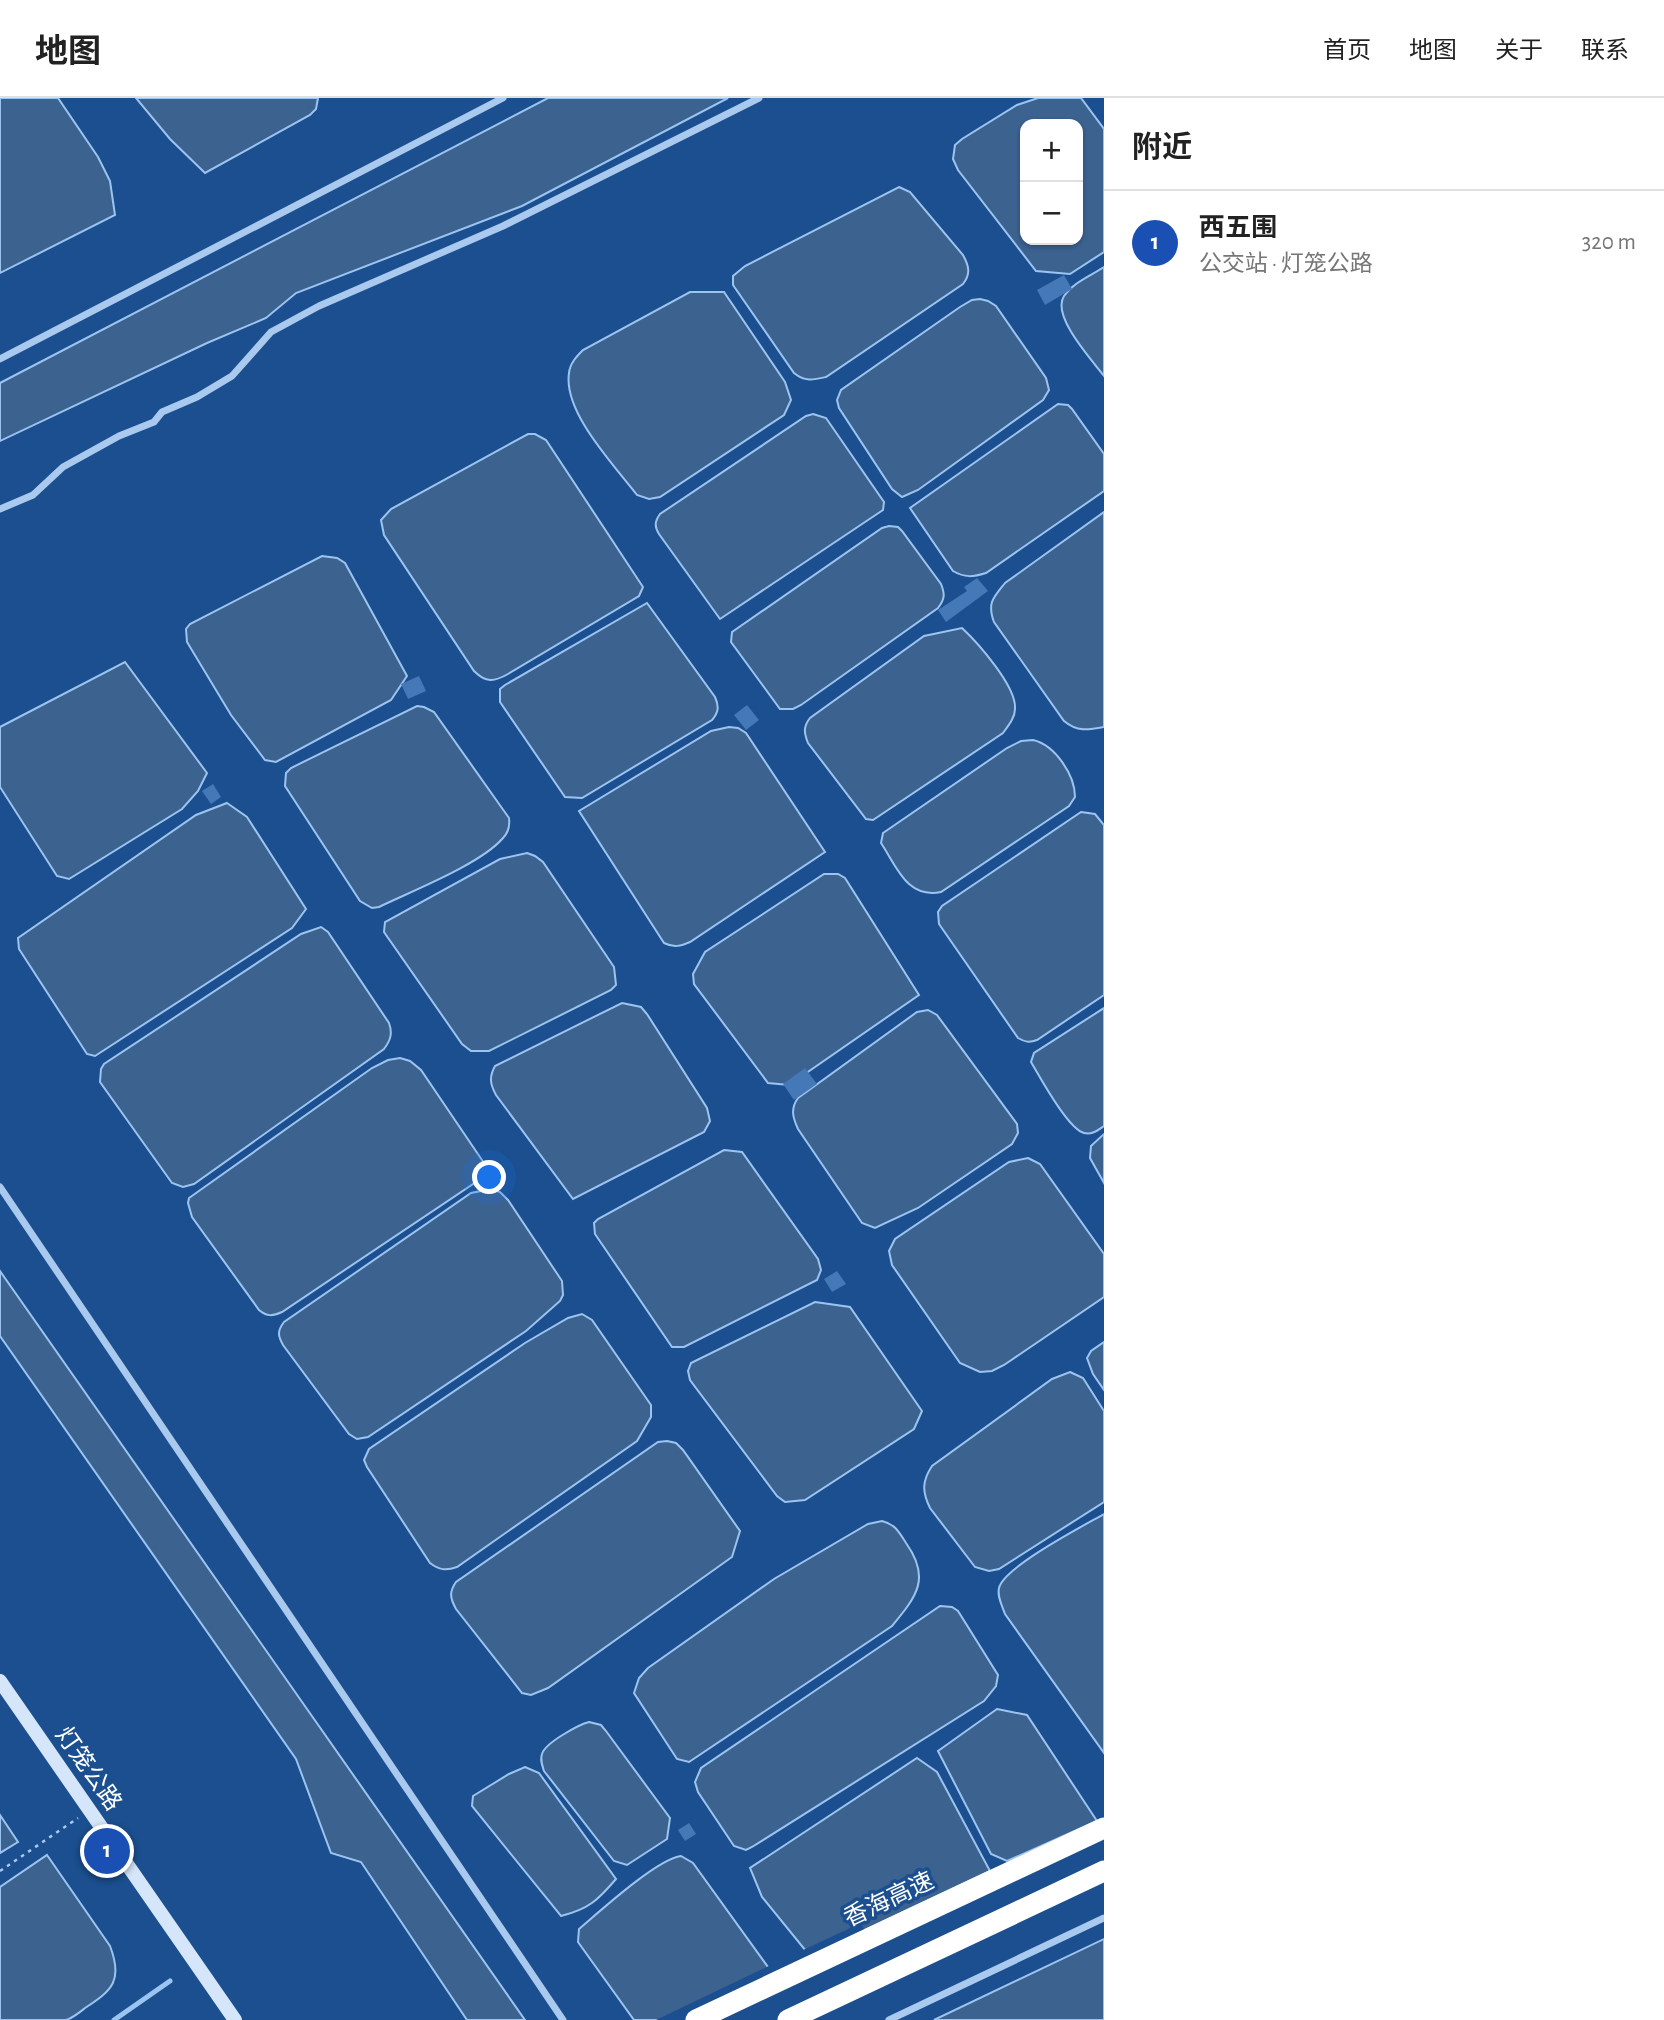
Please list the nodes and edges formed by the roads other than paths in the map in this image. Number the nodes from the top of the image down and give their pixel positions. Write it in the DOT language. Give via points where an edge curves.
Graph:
graph roads {
  1 [pos="503,98"];
  2 [pos="759,98"];
  3 [pos="0,359"];
  4 [pos="0,509"];
  5 [pos="0,1187"];
  6 [pos="0,1681"];
  7 [pos="1104,1828"];
  8 [pos="1104,1871"];
  9 [pos="1104,1918"];
  10 [pos="235,2020"];
  11 [pos="563,2020"];
  12 [pos="695,2020"];
  13 [pos="788,2020"];
  14 [pos="889,2020"];
  1 -- 3 [label="street"];
  2 -- 4 [label="street" via="503,226 319,306 271,332 232,376 162,412 154,422 62,467 33,495"];
  5 -- 11 [label="street"];
  6 -- 10 [label="street, 灯笼公路"];
  7 -- 12 [label="highway, 香海高速"];
  8 -- 13 [label="highway"];
  9 -- 14 [label="street"];
}
